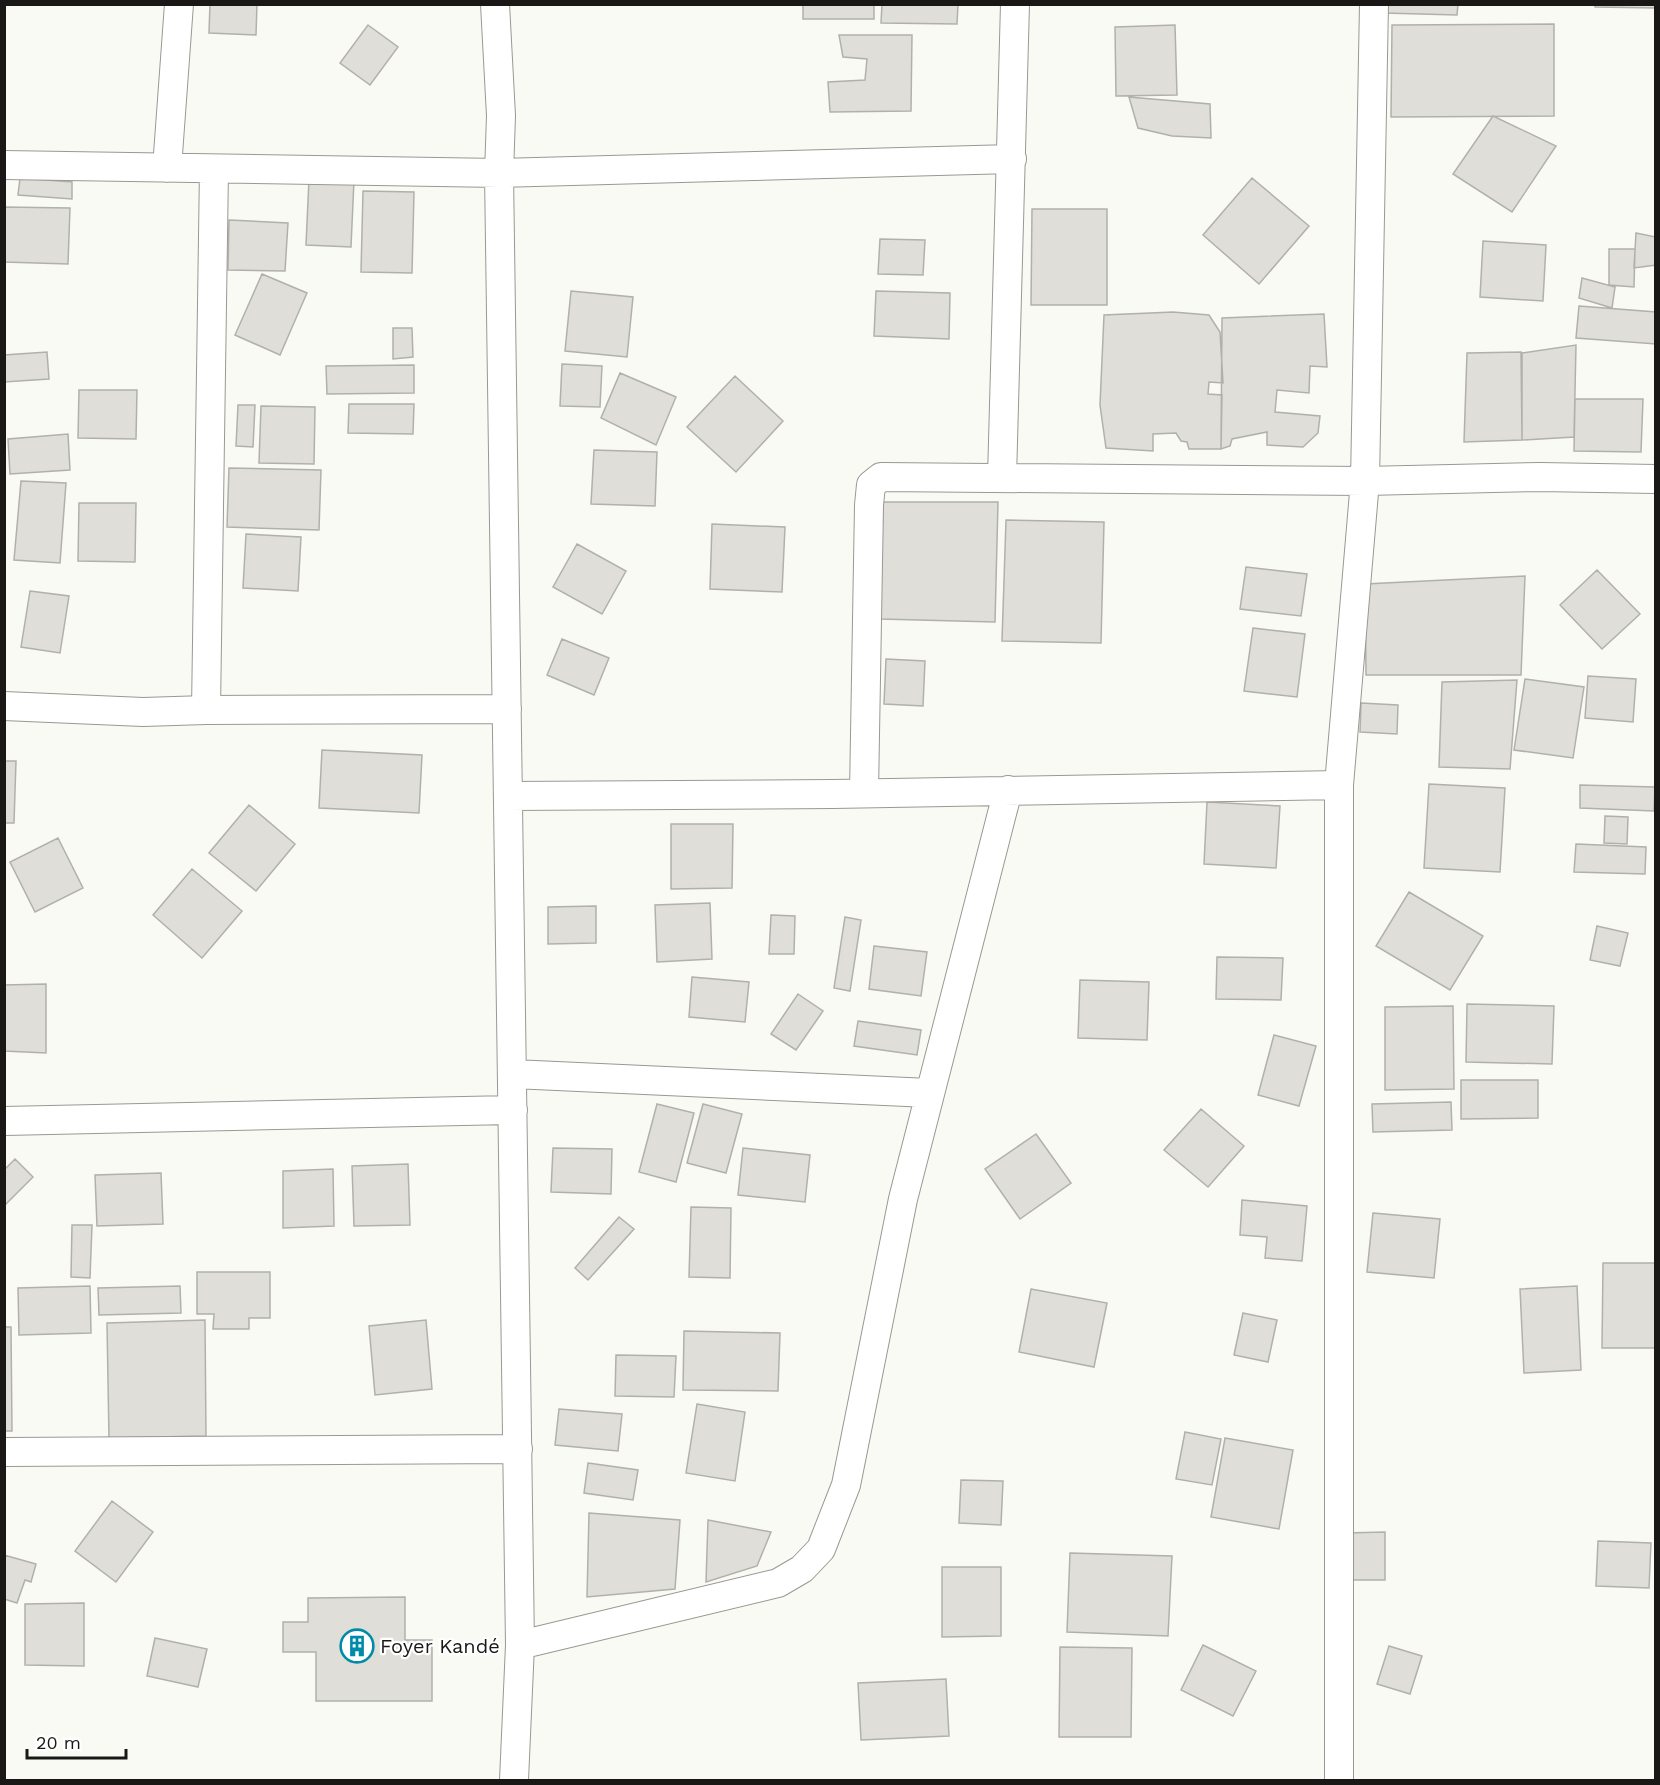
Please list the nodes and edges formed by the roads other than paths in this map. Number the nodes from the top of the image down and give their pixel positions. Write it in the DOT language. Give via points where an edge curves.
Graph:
graph roads {
  1 [pos="179,4"];
  2 [pos="495,4"];
  3 [pos="1015,4"];
  4 [pos="1374,4"];
  5 [pos="1012,159"];
  6 [pos="4,165"];
  7 [pos="167,168"];
  8 [pos="214,169"];
  9 [pos="499,173"];
  10 [pos="1002,478"];
  11 [pos="1656,479"];
  12 [pos="1365,481"];
  13 [pos="4,706"];
  14 [pos="507,709"];
  15 [pos="206,710"];
  16 [pos="1339,785"];
  17 [pos="1008,790"];
  18 [pos="864,793"];
  19 [pos="508,796"];
  20 [pos="513,1074"];
  21 [pos="929,1093"];
  22 [pos="513,1110"];
  23 [pos="4,1121"];
  24 [pos="518,1449"];
  25 [pos="4,1452"];
  26 [pos="520,1645"];
  27 [pos="514,1780"];
  28 [pos="1340,1780"];
  1 -- 7 [label="street"];
  2 -- 9 [label="street" via="501,116"];
  3 -- 5 [label="street"];
  4 -- 12 [label="street"];
  5 -- 9 [label="street"];
  5 -- 10 [label="street"];
  6 -- 7 [label="street"];
  7 -- 8 [label="street"];
  8 -- 9 [label="street"];
  8 -- 15 [label="street"];
  9 -- 14 [label="street"];
  10 -- 12 [label="street"];
  10 -- 18 [label="street" via="881,477 870,485"];
  11 -- 12 [label="street"];
  12 -- 16 [label="street"];
  13 -- 15 [label="street" via="143,712"];
  14 -- 15 [label="street"];
  14 -- 19 [label="street"];
  16 -- 17 [label="street"];
  16 -- 28 [label="street"];
  17 -- 18 [label="street"];
  17 -- 21 [label="street"];
  18 -- 19 [label="street"];
  19 -- 20 [label="street"];
  20 -- 21 [label="street"];
  20 -- 22 [label="street"];
  21 -- 26 [label="street" via="903,1200 846,1485 820,1549 802,1569 778,1583"];
  22 -- 23 [label="street"];
  22 -- 24 [label="street"];
  24 -- 25 [label="street"];
  24 -- 26 [label="street"];
  26 -- 27 [label="street"];
}
